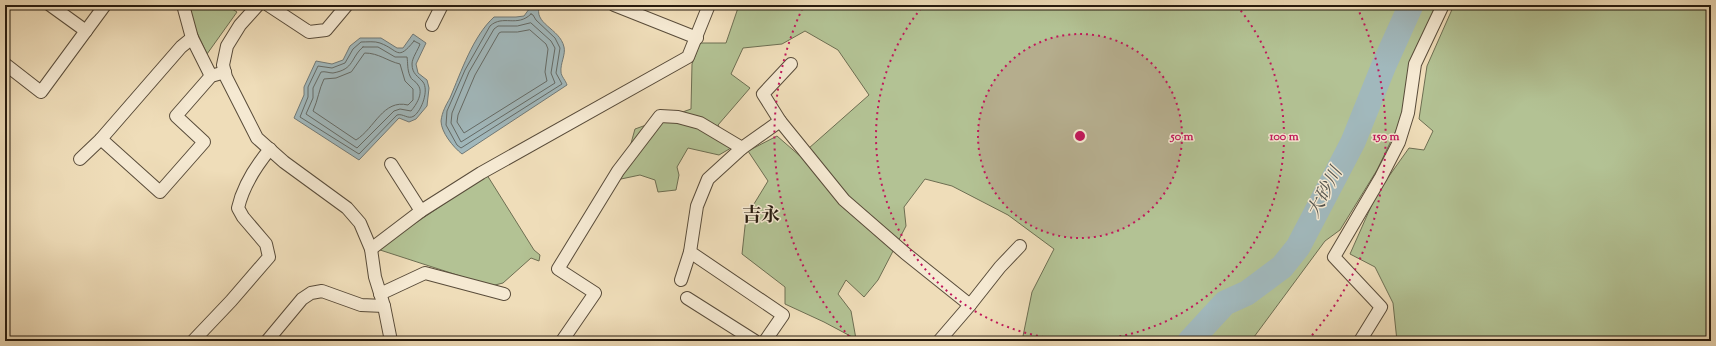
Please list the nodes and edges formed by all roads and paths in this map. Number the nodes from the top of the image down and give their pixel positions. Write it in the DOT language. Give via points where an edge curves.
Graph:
graph roads {
  1 [pos="50,5"];
  2 [pos="104,5"];
  3 [pos="183,5"];
  4 [pos="258,5"];
  5 [pos="268,5"];
  6 [pos="347,5"];
  7 [pos="442,5"];
  8 [pos="614,5"];
  9 [pos="708,5"];
  10 [pos="1443,5"];
  11 [pos="432,25"];
  12 [pos="86,31"];
  13 [pos="192,38"];
  14 [pos="697,38"];
  15 [pos="5,64"];
  16 [pos="791,64"];
  17 [pos="225,72"];
  18 [pos="211,76"];
  19 [pos="780,121"];
  20 [pos="101,138"];
  21 [pos="742,148"];
  22 [pos="270,149"];
  23 [pos="80,159"];
  24 [pos="391,164"];
  25 [pos="421,211"];
  26 [pos="1020,246"];
  27 [pos="371,249"];
  28 [pos="690,252"];
  29 [pos="681,280"];
  30 [pos="380,294"];
  31 [pos="504,294"];
  32 [pos="687,298"];
  33 [pos="970,305"];
  34 [pos="384,306"];
  35 [pos="769,340"];
  36 [pos="193,341"];
  37 [pos="267,341"];
  38 [pos="391,341"];
  39 [pos="562,341"];
  40 [pos="755,341"];
  41 [pos="939,341"];
  42 [pos="1360,341"];
  1 -- 12 [label="street"];
  2 -- 12 [label="street"];
  3 -- 13 [label="street"];
  4 -- 17 [label="street" via="240,25 227,46 223,65"];
  5 -- 6 [label="street" via="309,32 326,30"];
  7 -- 11 [label="street"];
  8 -- 14 [label="street"];
  9 -- 14 [label="street"];
  10 -- 42 [label="street" via="1415,64 1408,113 1399,142 1334,257 1381,307"];
  12 -- 15 [label="street" via="41,92"];
  13 -- 18 [label="street"];
  13 -- 20 [label="street" via="181,47"];
  14 -- 25 [label="street" via="688,57 682,61 481,173"];
  16 -- 19 [label="street" via="763,94"];
  17 -- 18 [label="street"];
  17 -- 22 [label="street" via="257,138"];
  18 -- 20 [label="street" via="176,116 204,142 160,192"];
  19 -- 21 [label="street"];
  19 -- 33 [label="street" via="844,200"];
  20 -- 23 [label="street"];
  21 -- 28 [label="street" via="708,179 697,206"];
  21 -- 39 [label="street" via="700,123 678,117 660,116 618,170 558,269 595,293"];
  22 -- 27 [label="street" via="347,208 360,223"];
  22 -- 36 [label="street" via="244,190 238,208 266,244 269,257"];
  24 -- 25 [label="street"];
  25 -- 27 [label="street"];
  26 -- 33 [label="street"];
  27 -- 30 [label="street"];
  28 -- 29 [label="street"];
  28 -- 35 [label="street" via="783,315"];
  30 -- 31 [label="street" via="425,273"];
  30 -- 34 [label="street"];
  32 -- 40 [label="street"];
  33 -- 41 [label="street"];
  34 -- 37 [label="street" via="361,305 322,291 312,293 302,299"];
  34 -- 38 [label="street"];
}
